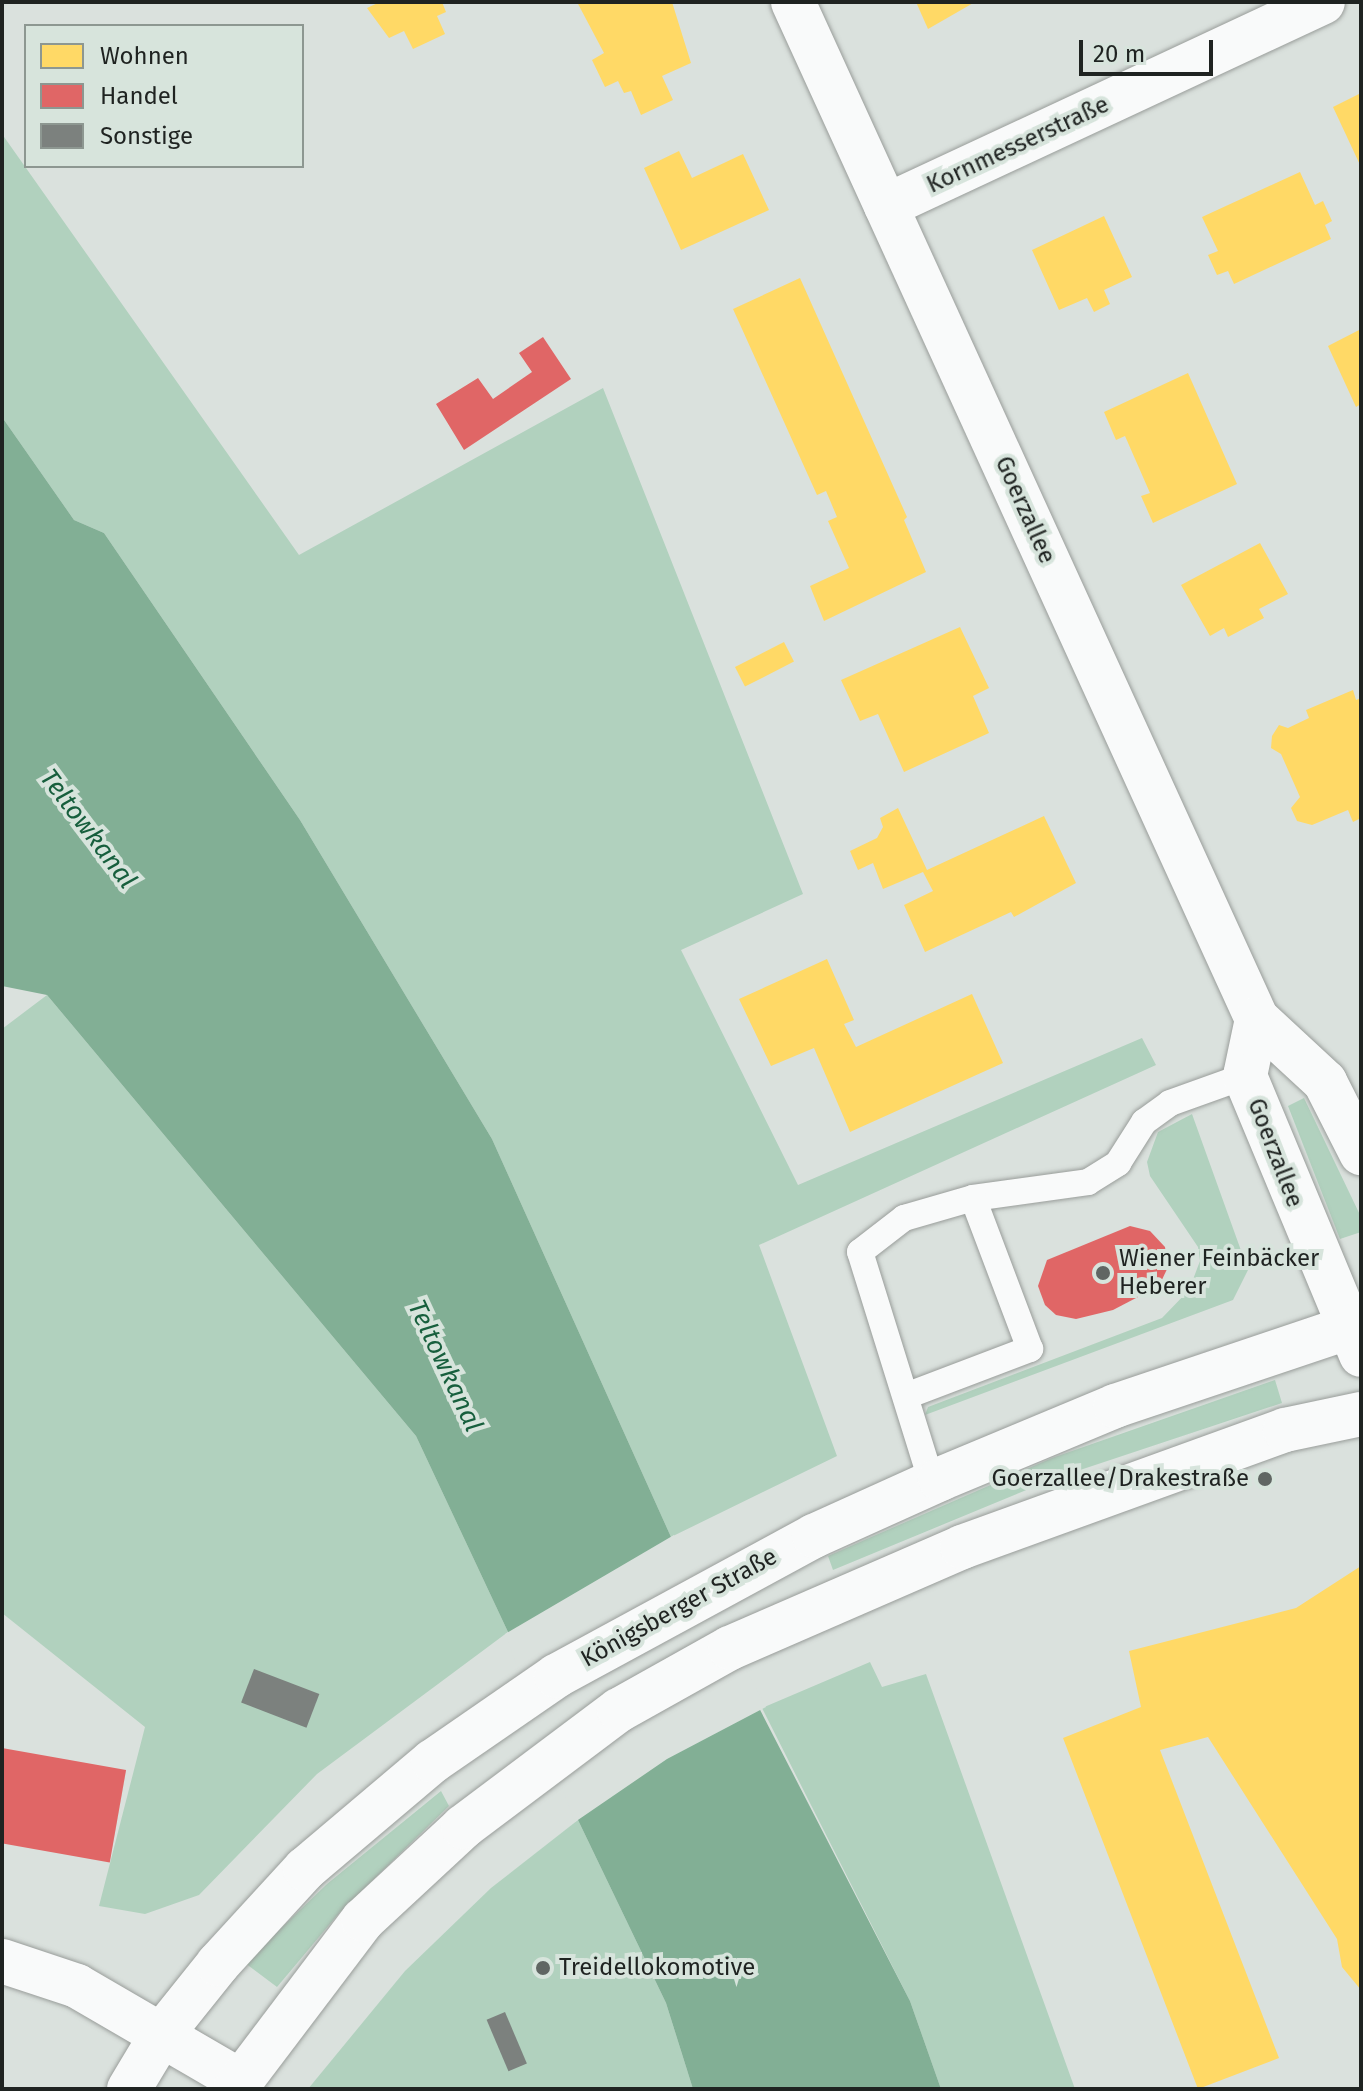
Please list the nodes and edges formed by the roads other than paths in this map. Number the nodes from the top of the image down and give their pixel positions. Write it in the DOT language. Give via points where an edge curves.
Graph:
graph roads {
  1 [pos="793,2"];
  2 [pos="1323,2"];
  3 [pos="886,206"];
  4 [pos="1257,1019"];
  5 [pos="1245,1076"];
  6 [pos="1361,1153"];
  7 [pos="973,1198"];
  8 [pos="1357,1335"];
  9 [pos="906,1396"];
  10 [pos="1361,1414"];
  11 [pos="932,1483"];
  12 [pos="2,1961"];
  13 [pos="162,2034"];
  14 [pos="237,2085"];
  15 [pos="129,2089"];
  1 -- 3 [label="main road, Goerzallee"];
  2 -- 3 [label="main road, Kornmesserstraße"];
  3 -- 4 [label="main road, Goerzallee"];
  4 -- 5 [label="main road, Goerzallee"];
  4 -- 6 [label="main road, Goerzallee" via="1325,1082"];
  5 -- 7 [label="lane" via="1170,1103 1144,1122 1118,1163 1088,1182"];
  5 -- 8 [label="main road, Goerzallee"];
  7 -- 9 [label="lane" via="904,1218 860,1252"];
  7 -- 9 [label="lane" via="1030,1349"];
  8 -- 11 [label="main road, Königsberger Straße" via="1115,1406"];
  9 -- 11 [label="lane"];
  10 -- 14 [label="main road" via="1285,1430 962,1547 730,1648 619,1710 463,1827 363,1920"];
  11 -- 13 [label="main road, Königsberger Straße" via="814,1536 556,1676 433,1761 305,1869 244,1933"];
  12 -- 13 [label="main road" via="77,1986"];
  13 -- 14 [label="main road"];
  13 -- 15 [label="main road, Königsberger Straße"];
}
